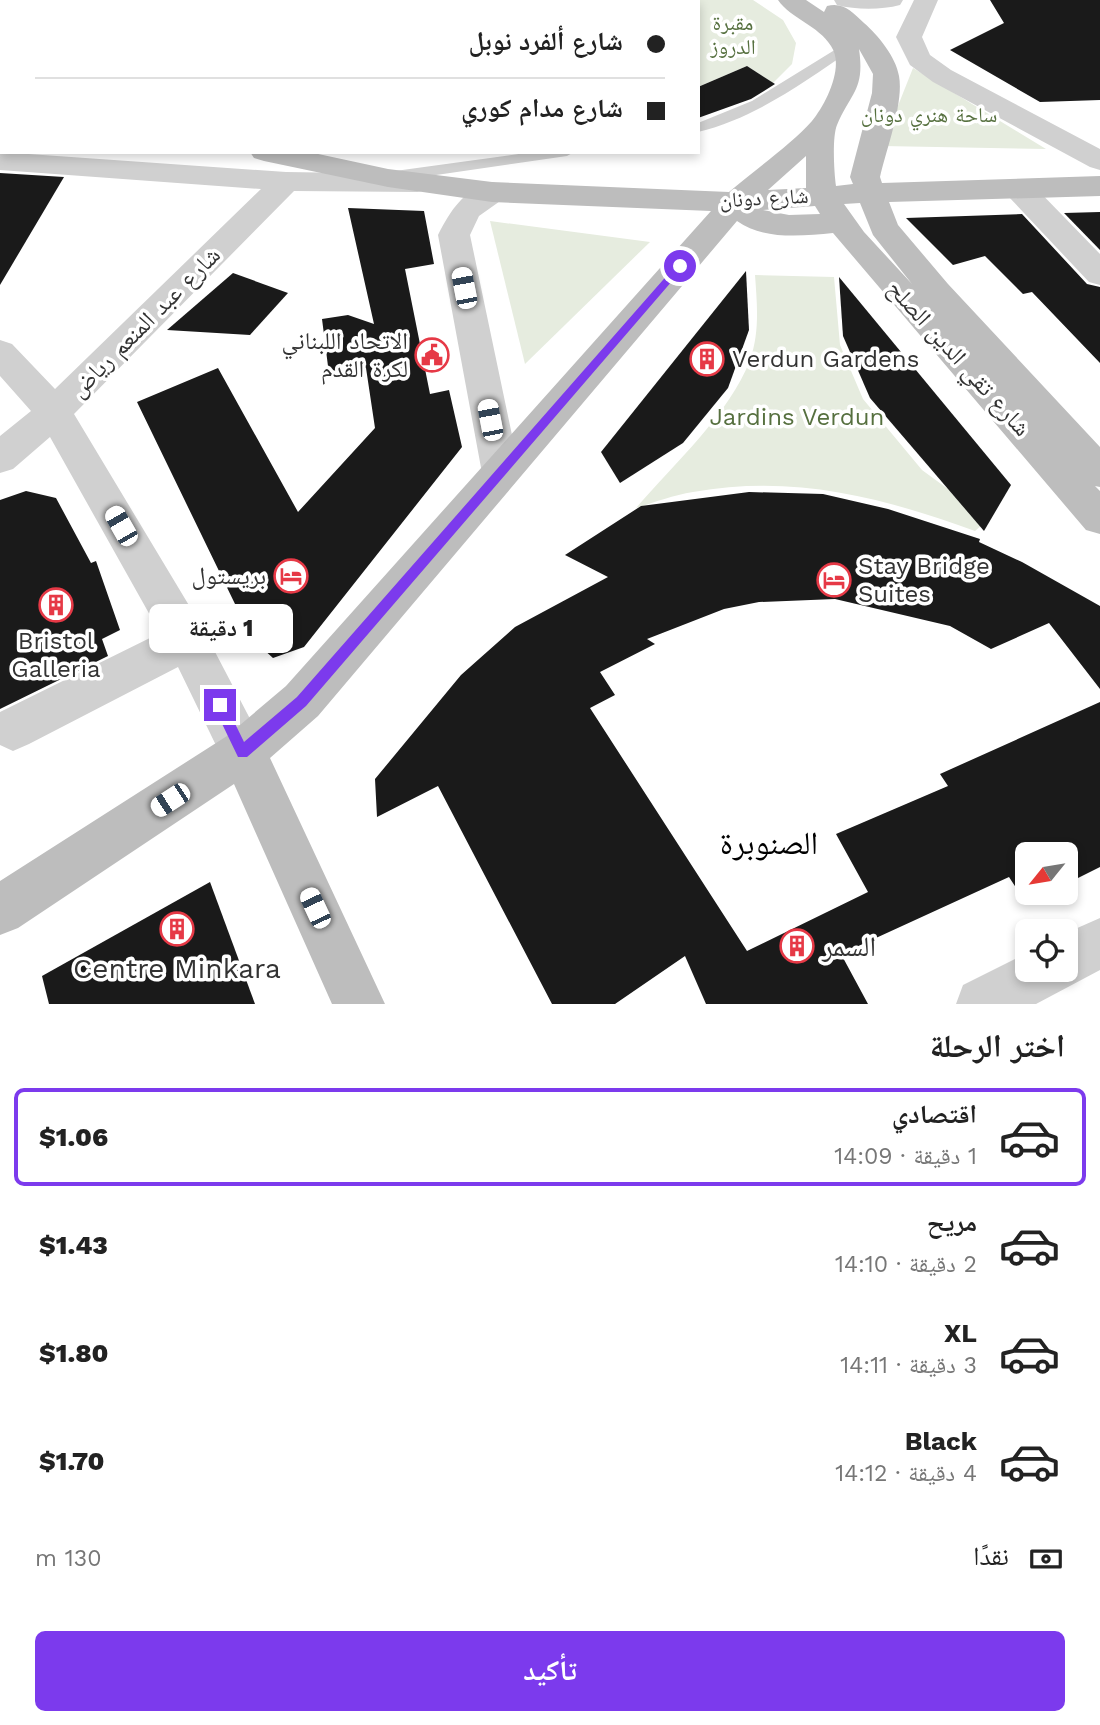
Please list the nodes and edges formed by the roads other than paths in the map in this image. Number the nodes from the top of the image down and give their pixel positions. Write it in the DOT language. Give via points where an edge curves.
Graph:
graph roads {
  1 [pos="790,0"];
  2 [pos="817,0"];
  3 [pos="846,0"];
  4 [pos="891,0"];
  5 [pos="926,0"];
  6 [pos="846,47"];
  7 [pos="700,127"];
  8 [pos="822,127"];
  9 [pos="274,154"];
  10 [pos="551,154"];
  11 [pos="1100,161"];
  12 [pos="0,162"];
  13 [pos="387,177"];
  14 [pos="286,181"];
  15 [pos="429,183"];
  16 [pos="1100,186"];
  17 [pos="1019,189"];
  18 [pos="492,192"];
  19 [pos="736,202"];
  20 [pos="874,207"];
  21 [pos="832,209"];
  22 [pos="1100,274"];
  23 [pos="0,353"];
  24 [pos="54,412"];
  25 [pos="0,458"];
  26 [pos="1100,472"];
  27 [pos="501,473"];
  28 [pos="1100,518"];
  29 [pos="187,640"];
  30 [pos="13,729"];
  31 [pos="243,752"];
  32 [pos="0,910"];
  33 [pos="1100,943"];
  34 [pos="1078,954"];
  35 [pos="1025,982"];
  36 [pos="359,1004"];
  37 [pos="982,1004"];
  1 -- 6 [label="street" via="828,26"];
  2 -- 20 [label="street" via="855,25 886,74 886,93 865,177"];
  3 -- 4 [label="street"];
  5 -- 11 [label="street" via="909,37 919,58 960,87"];
  6 -- 7 [label="lane" via="742,114"];
  6 -- 8 [label="street" via="846,81"];
  8 -- 19 [label="street"];
  8 -- 21 [label="street"];
  9 -- 13 [label="street, شارع دونان"];
  10 -- 13 [label="lane"];
  12 -- 14 [label="street, شارع دونان"];
  13 -- 15 [label="street, شارع دونان"];
  14 -- 15 [label="street, شارع دونان"];
  14 -- 24 [label="street, شارع عبد المنعم رياض"];
  15 -- 18 [label="street, شارع دونان"];
  16 -- 17 [label="street"];
  17 -- 20 [label="street" via="912,192"];
  17 -- 22 [label="street"];
  18 -- 19 [label="street, شارع دونان"];
  18 -- 27 [label="street" via="466,210 454,235"];
  19 -- 21 [label="street, شارع دونان" via="751,218 796,225"];
  19 -- 27 [label="street"];
  20 -- 21 [label="street, شارع دونان"];
  20 -- 26 [label="street, شارع تقي الدين الصلح" via="936,292"];
  21 -- 28 [label="street, شارع تقي الدين الصلح" via="852,239"];
  23 -- 24 [label="street"];
  24 -- 25 [label="street, شارع عبد المنعم رياض"];
  24 -- 29 [label="street"];
  27 -- 31 [label="street" via="330,672"];
  29 -- 30 [label="street"];
  29 -- 31 [label="street"];
  31 -- 32 [label="street"];
  31 -- 36 [label="street"];
  33 -- 34 [label="street"];
  35 -- 37 [label="street"];
}
